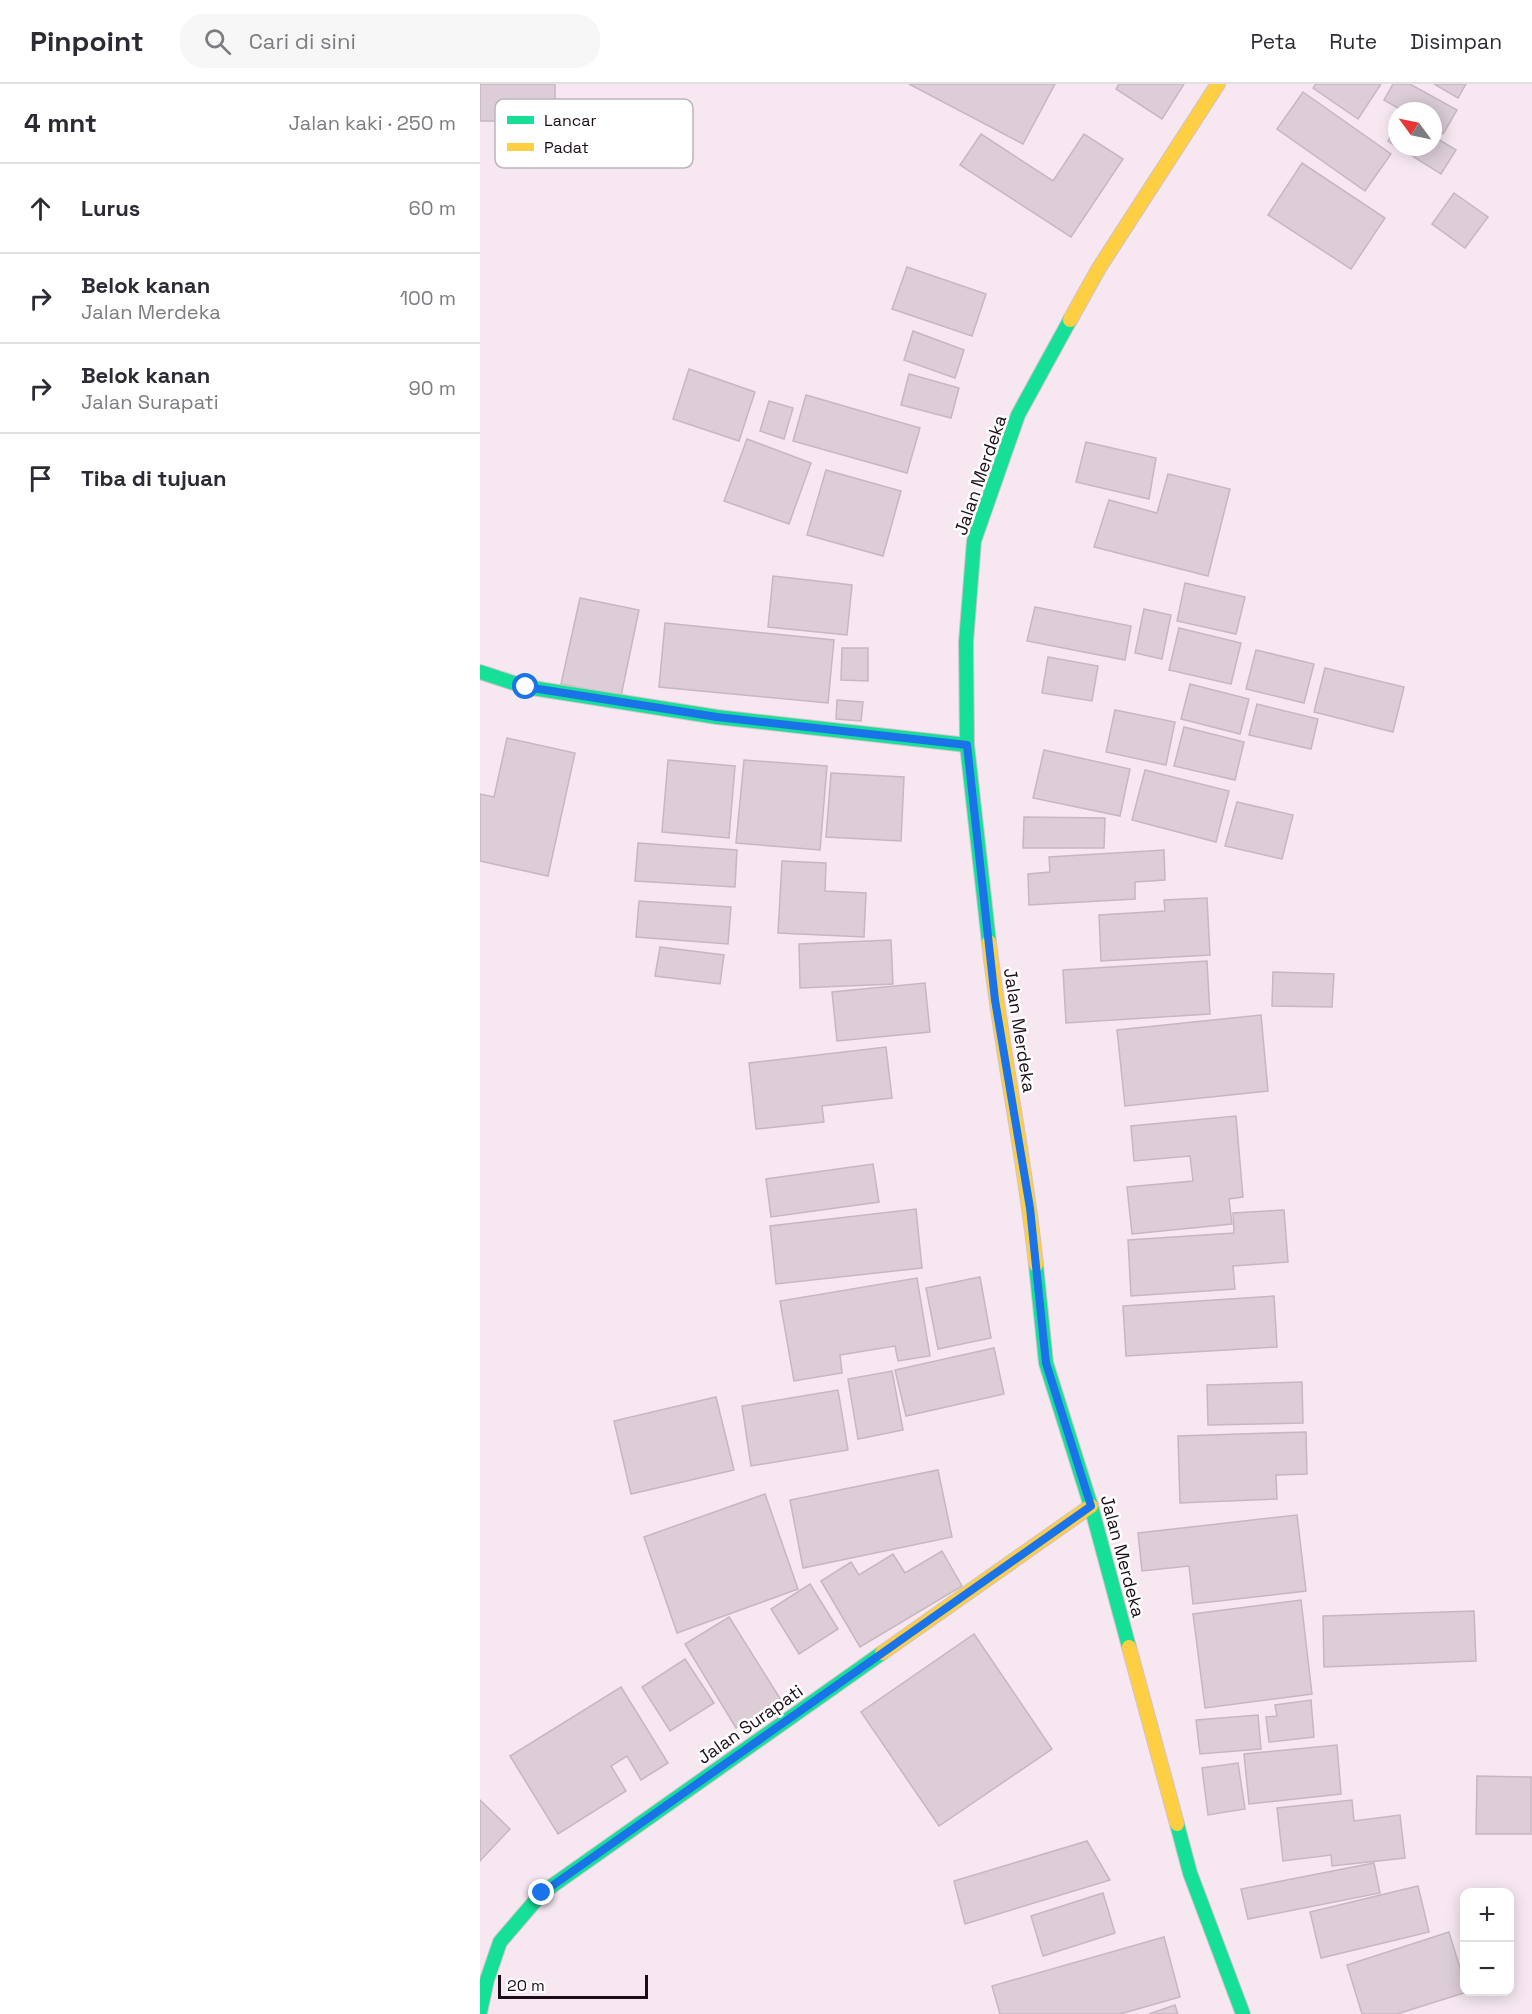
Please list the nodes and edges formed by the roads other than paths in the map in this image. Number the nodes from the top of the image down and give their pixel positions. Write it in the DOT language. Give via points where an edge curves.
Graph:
graph roads {
  1 [pos="1218,84"];
  2 [pos="480,672"];
  3 [pos="967,745"];
  4 [pos="1091,1506"];
  5 [pos="480,2012"];
  6 [pos="1243,2014"];
  1 -- 3 [label="main road, Jalan Merdeka" via="1100,268 1018,416 974,541 966,642"];
  2 -- 3 [label="main road" via="526,687 717,717"];
  3 -- 4 [label="main road, Jalan Merdeka" via="995,1000 1030,1208 1046,1363"];
  4 -- 5 [label="main road, Jalan Surapati" via="542,1893 500,1942"];
  4 -- 6 [label="main road, Jalan Merdeka" via="1190,1873"];
}
